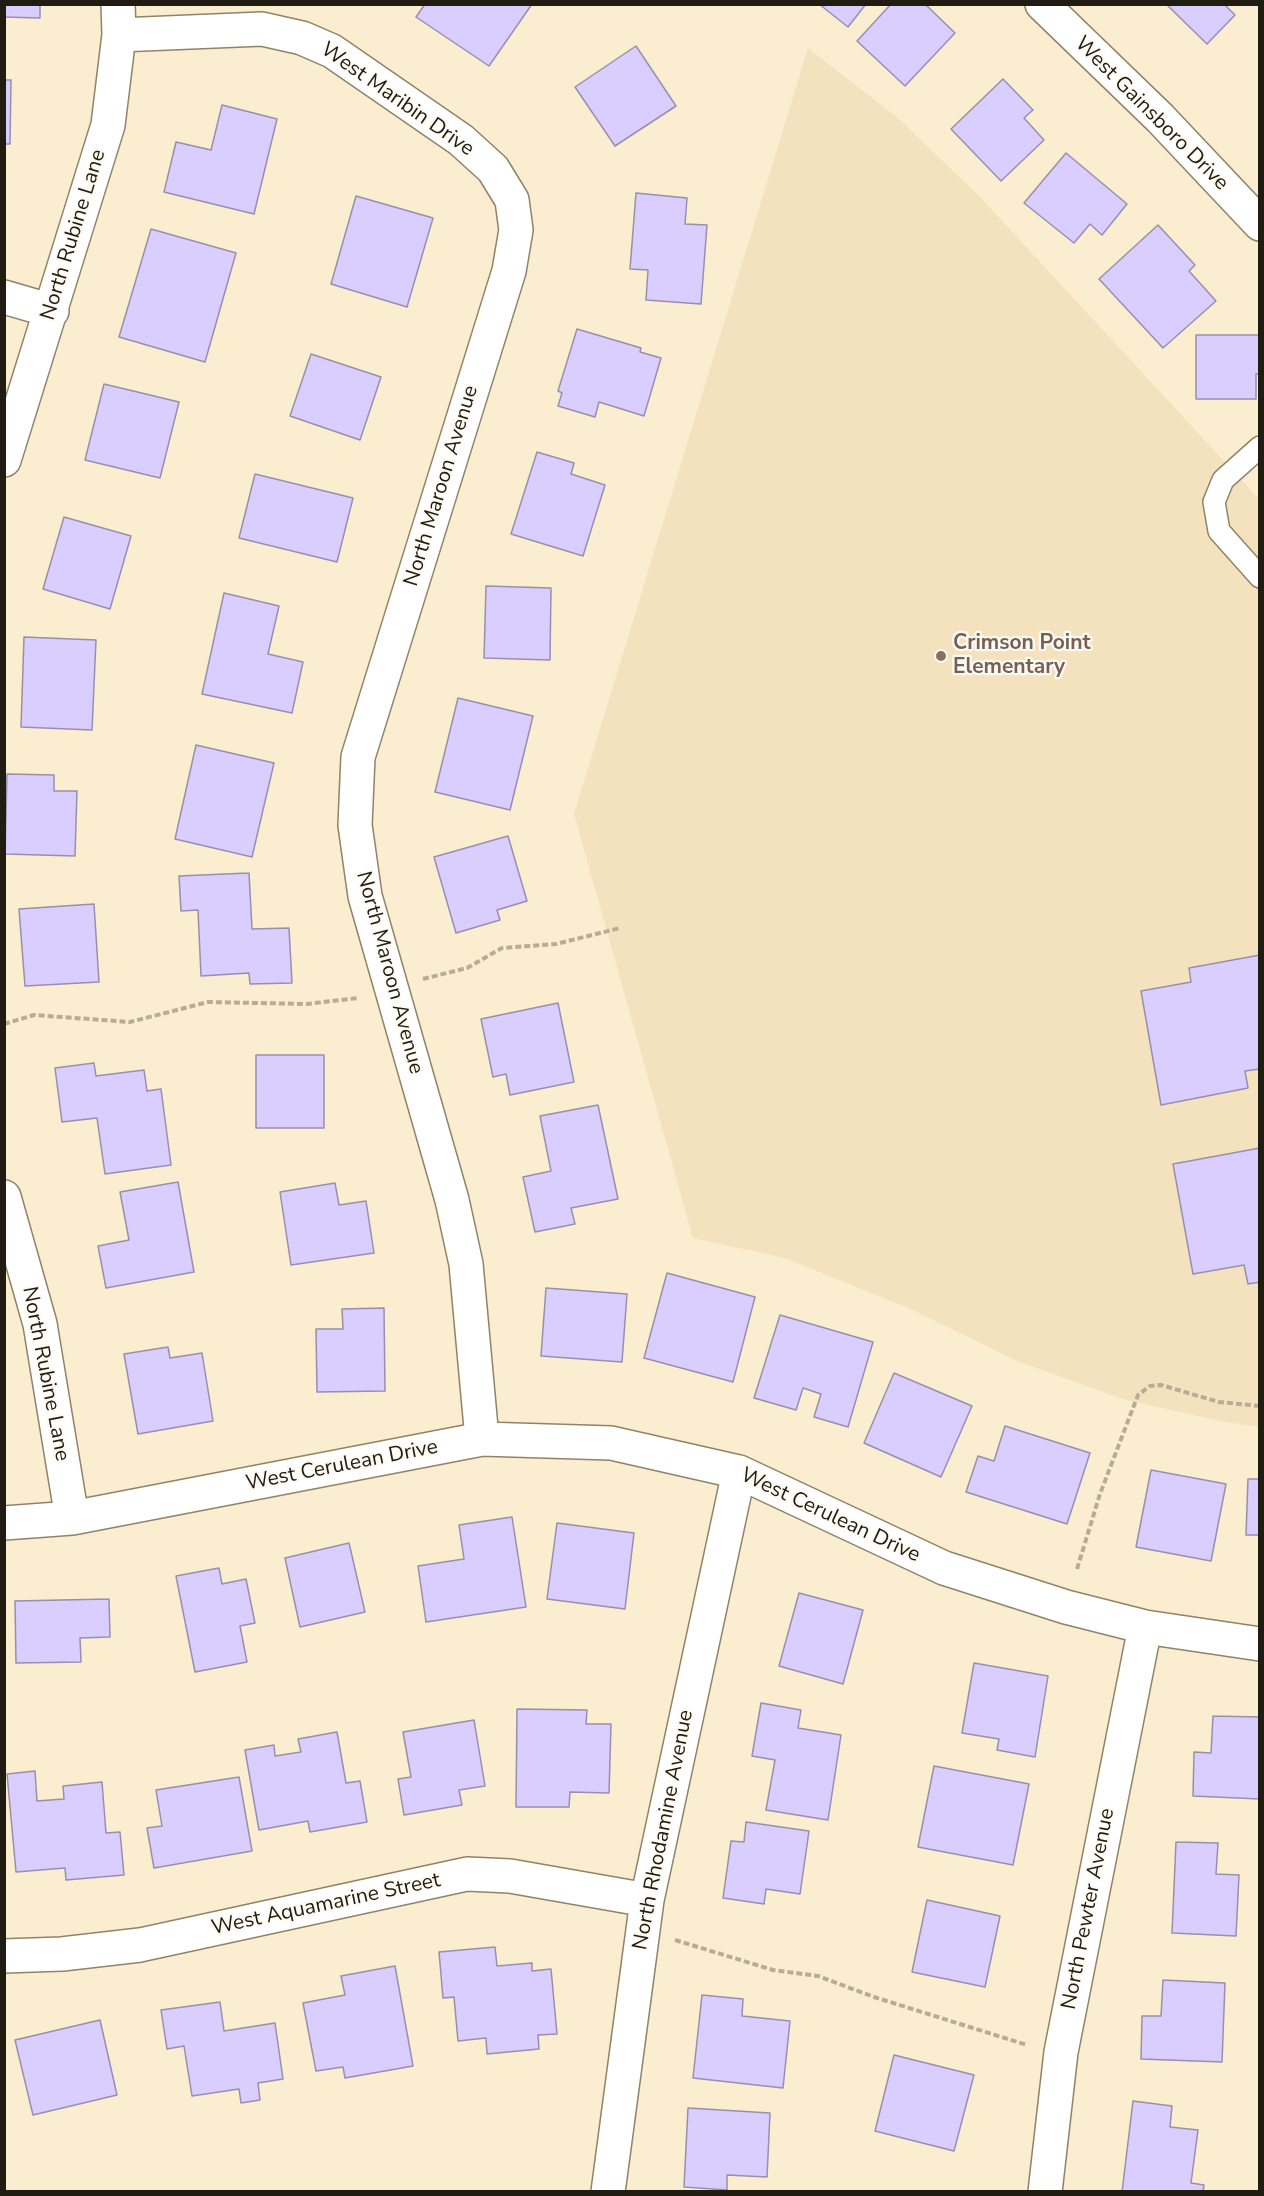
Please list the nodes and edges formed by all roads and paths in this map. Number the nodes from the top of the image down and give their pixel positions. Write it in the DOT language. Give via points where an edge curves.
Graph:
graph roads {
  1 [pos="1042,4"];
  2 [pos="118,20"];
  3 [pos="512,200"];
  4 [pos="1260,224"];
  5 [pos="4,297"];
  6 [pos="52,311"];
  7 [pos="1260,447"];
  8 [pos="4,460"];
  9 [pos="1260,577"];
  10 [pos="620,928"];
  11 [pos="419,980"];
  12 [pos="358,998"];
  13 [pos="4,1024"];
  14 [pos="4,1197"];
  15 [pos="1260,1406"];
  16 [pos="482,1439"];
  17 [pos="739,1472"];
  18 [pos="72,1518"];
  19 [pos="4,1523"];
  20 [pos="1077,1569"];
  21 [pos="1145,1627"];
  22 [pos="1260,1644"];
  23 [pos="646,1900"];
  24 [pos="672,1939"];
  25 [pos="4,1956"];
  26 [pos="1027,2045"];
  27 [pos="608,2192"];
  28 [pos="1044,2192"];
  1 -- 4 [label="street, West Gainsboro Drive" via="1160,118"];
  2 -- 3 [label="street, West Maribin Drive" via="262,29 302,38 332,51 461,140 493,169"];
  2 -- 6 [label="street, North Rubine Lane" via="108,125"];
  3 -- 16 [label="street, North Maroon Avenue" via="516,230 509,271 358,757 355,825 365,896 452,1200 466,1264"];
  5 -- 6 [label="street"];
  6 -- 8 [label="street, North Rubine Lane"];
  7 -- 9 [label="lane" via="1223,480 1214,502 1219,531"];
  10 -- 11 [label="path" via="556,944 502,948 466,968"];
  12 -- 13 [label="path" via="307,1004 208,1002 130,1022 34,1015"];
  14 -- 18 [label="street, North Rubine Lane" via="40,1324"];
  15 -- 20 [label="path" via="1219,1402 1161,1385 1150,1386 1138,1395 1100,1494"];
  16 -- 17 [label="street, West Cerulean Drive" via="611,1443"];
  16 -- 18 [label="street, West Cerulean Drive"];
  17 -- 21 [label="street, West Cerulean Drive" via="944,1568"];
  17 -- 23 [label="street, North Rhodamine Avenue"];
  18 -- 19 [label="street, West Cerulean Drive"];
  21 -- 22 [label="street, West Cerulean Drive"];
  21 -- 28 [label="street, North Pewter Avenue" via="1061,2052"];
  23 -- 25 [label="street, West Aquamarine Street" via="510,1876 466,1874 140,1945"];
  23 -- 27 [label="street, North Rhodamine Avenue"];
  24 -- 26 [label="path" via="773,1970 818,1976"];
}
